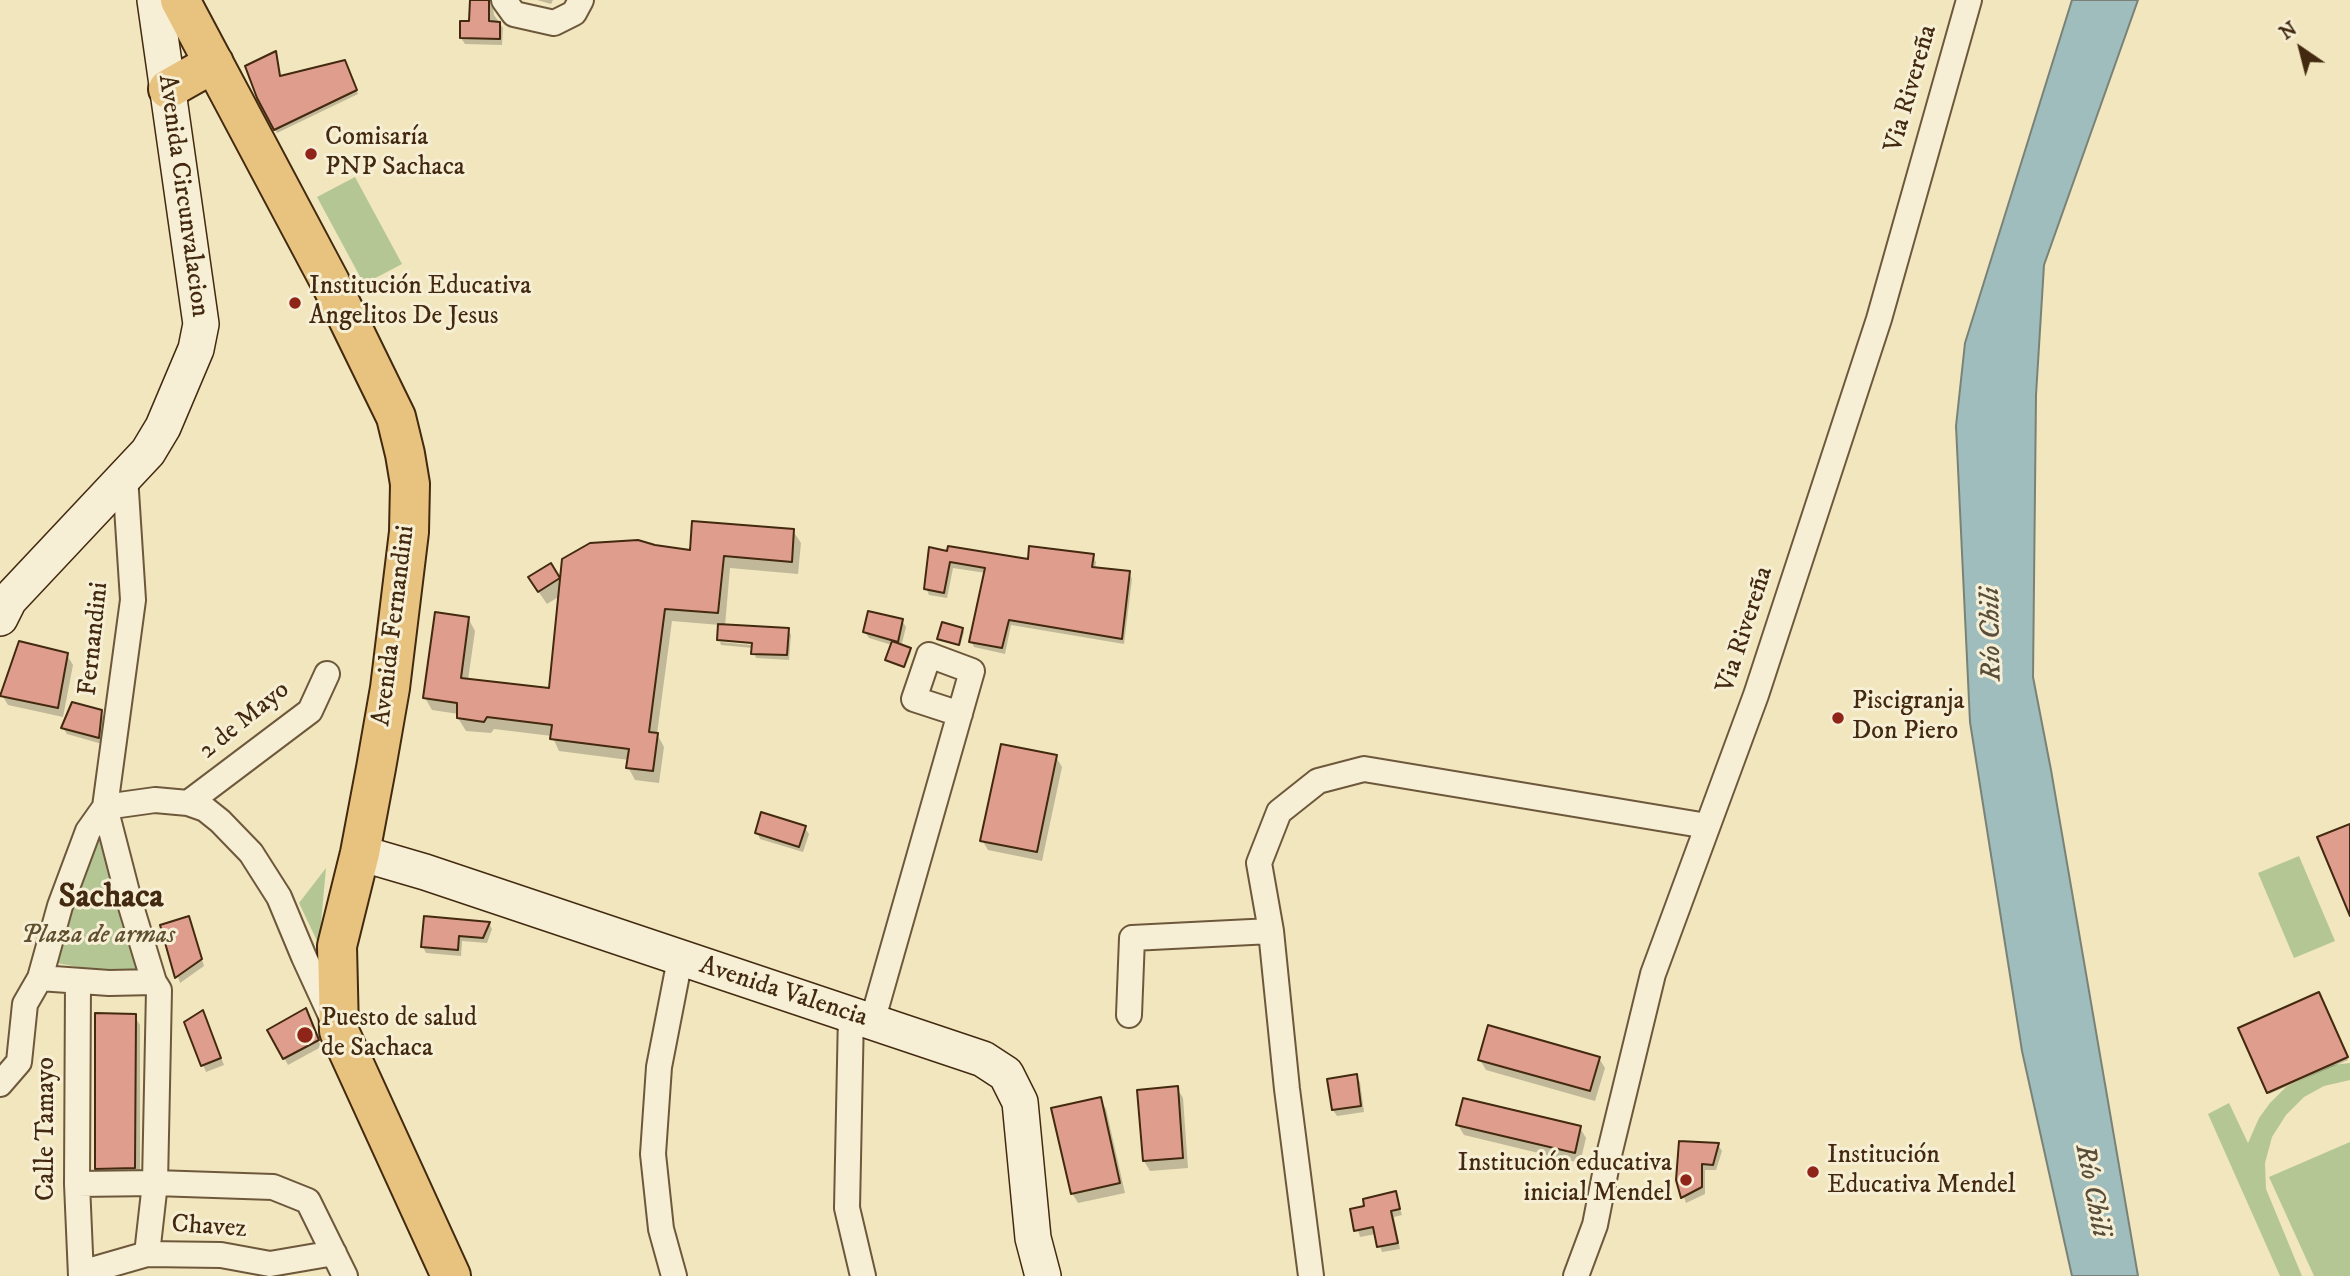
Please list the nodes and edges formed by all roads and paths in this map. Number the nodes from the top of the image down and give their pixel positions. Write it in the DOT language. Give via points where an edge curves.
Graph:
graph roads {
  1 [pos="155,0"];
  2 [pos="180,0"];
  3 [pos="504,0"];
  4 [pos="581,0"];
  5 [pos="1969,0"];
  6 [pos="215,63"];
  7 [pos="168,89"];
  8 [pos="125,476"];
  9 [pos="0,618"];
  10 [pos="327,674"];
  11 [pos="960,714"];
  12 [pos="188,803"];
  13 [pos="105,807"];
  14 [pos="1707,826"];
  15 [pos="360,853"];
  16 [pos="1271,931"];
  17 [pos="680,959"];
  18 [pos="40,978"];
  19 [pos="78,981"];
  20 [pos="154,982"];
  21 [pos="1129,1015"];
  22 [pos="861,1018"];
  23 [pos="339,1031"];
  24 [pos="0,1084"];
  25 [pos="155,1183"];
  26 [pos="77,1184"];
  27 [pos="334,1253"];
  28 [pos="147,1254"];
  29 [pos="81,1275"];
  30 [pos="345,1276"];
  31 [pos="451,1276"];
  32 [pos="674,1276"];
  33 [pos="863,1276"];
  34 [pos="1043,1276"];
  35 [pos="1311,1276"];
  36 [pos="1576,1276"];
  1 -- 7 [label="street, Avenida Circunvalacion"];
  2 -- 6 [label="main road, Avenida Fernandini"];
  3 -- 4 [label="street" via="514,14 554,23 574,13"];
  5 -- 14 [label="street, Via Rivereña" via="1879,319 1760,682"];
  6 -- 7 [label="main road"];
  6 -- 15 [label="main road, Avenida Fernandini" via="396,417 405,454 409,532 390,688"];
  7 -- 8 [label="street, Avenida Circunvalacion" via="201,324 196,349 163,427"];
  8 -- 9 [label="street, Avenida Circunvalacion" via="9,600"];
  8 -- 13 [label="street, Fernandini" via="133,600"];
  10 -- 12 [label="street, 2 de Mayo" via="310,711"];
  11 -- 22 [label="street"];
  12 -- 13 [label="street" via="155,800"];
  12 -- 23 [label="street" via="205,809 251,853 279,897"];
  13 -- 18 [label="street" via="88,831"];
  13 -- 20 [label="street"];
  14 -- 16 [label="street" via="1364,769 1318,781 1279,812 1259,863"];
  14 -- 36 [label="street, Via Rivereña" via="1653,974 1595,1225"];
  15 -- 17 [label="street, Avenida Valencia"];
  15 -- 23 [label="main road, Avenida Fernandini" via="337,946"];
  16 -- 21 [label="street" via="1132,938"];
  16 -- 35 [label="street"];
  17 -- 22 [label="street, Avenida Valencia"];
  17 -- 32 [label="street" via="659,1067 653,1154 661,1229"];
  18 -- 19 [label="street"];
  18 -- 24 [label="street" via="25,1004 19,1062"];
  19 -- 20 [label="street"];
  19 -- 26 [label="street, Calle Tamayo"];
  20 -- 25 [label="street" via="159,990"];
  22 -- 33 [label="street" via="847,1208"];
  22 -- 34 [label="street, Avenida Valencia" via="983,1059 1006,1074 1020,1102 1033,1238"];
  23 -- 31 [label="main road, Avenida Fernandini"];
  25 -- 26 [label="street"];
  25 -- 27 [label="street" via="273,1187 308,1201"];
  25 -- 28 [label="street"];
  26 -- 29 [label="street, Calle Tamayo"];
  27 -- 28 [label="street, Chavez" via="270,1264 221,1255"];
  27 -- 30 [label="street"];
  28 -- 29 [label="street, Chavez"];
}
